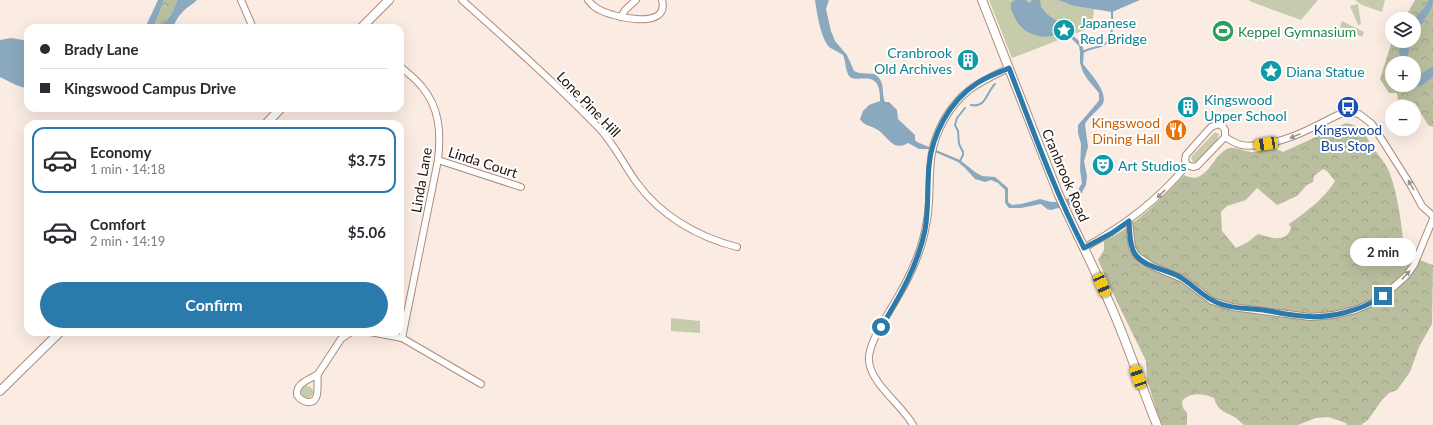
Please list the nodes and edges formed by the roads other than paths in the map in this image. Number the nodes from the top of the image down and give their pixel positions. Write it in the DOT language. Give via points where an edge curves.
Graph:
graph roads {
  1 [pos="241,0"];
  2 [pos="388,0"];
  3 [pos="462,0"];
  4 [pos="588,0"];
  5 [pos="636,0"];
  6 [pos="662,0"];
  7 [pos="982,0"];
  8 [pos="621,17"];
  9 [pos="251,24"];
  10 [pos="365,24"];
  11 [pos="1009,68"];
  12 [pos="404,70"];
  13 [pos="277,112"];
  14 [pos="270,120"];
  15 [pos="1225,138"];
  16 [pos="438,160"];
  17 [pos="1187,165"];
  18 [pos="521,187"];
  19 [pos="1433,216"];
  20 [pos="1433,219"];
  21 [pos="1129,221"];
  22 [pos="1432,227"];
  23 [pos="737,247"];
  24 [pos="1084,248"];
  25 [pos="404,328"];
  26 [pos="56,336"];
  27 [pos="344,336"];
  28 [pos="391,336"];
  29 [pos="402,338"];
  30 [pos="318,374"];
  31 [pos="481,384"];
  32 [pos="0,391"];
  33 [pos="913,425"];
  34 [pos="1157,425"];
  1 -- 9 [label="street"];
  2 -- 10 [label="street"];
  3 -- 23 [label="street, Lone Pine Hill" via="601,130 637,183 654,202 695,232"];
  4 -- 8 [label="street" via="600,10"];
  5 -- 8 [label="street"];
  6 -- 8 [label="street" via="663,7 655,16 639,20"];
  7 -- 11 [label="street, Cranbrook Road"];
  11 -- 24 [label="street, Cranbrook Road" via="1058,193"];
  11 -- 33 [label="street" via="976,84 956,102 941,126 932,147 928,212 921,246 910,274 869,355 870,367 876,379"];
  12 -- 16 [label="street, Linda Lane" via="422,87 436,112 440,135"];
  13 -- 14 [label="street"];
  15 -- 17 [label="street" via="1200,165 1193,168"];
  15 -- 17 [label="street" via="1226,131 1223,127 1217,124 1211,127 1186,155"];
  19 -- 15 [label="street, one-way" via="1422,206 1375,127 1359,114 1342,113 1294,136 1272,143 1246,146"];
  16 -- 18 [label="street, Linda Court"];
  16 -- 25 [label="street, Linda Lane"];
  17 -- 21 [label="street, one-way" via="1157,197"];
  20 -- 22 [label="street"];
  21 -- 22 [label="street, one-way" via="1136,256 1183,279 1212,301 1232,307 1310,317 1355,310 1387,293 1411,270"];
  21 -- 24 [label="street"];
  24 -- 34 [label="street, Cranbrook Road" via="1120,328"];
  26 -- 32 [label="street"];
  27 -- 30 [label="street"];
  28 -- 29 [label="street"];
  29 -- 31 [label="street"];
  30 -- 30 [label="street" via="298,387 297,394 302,400 309,402 317,396"];
}
